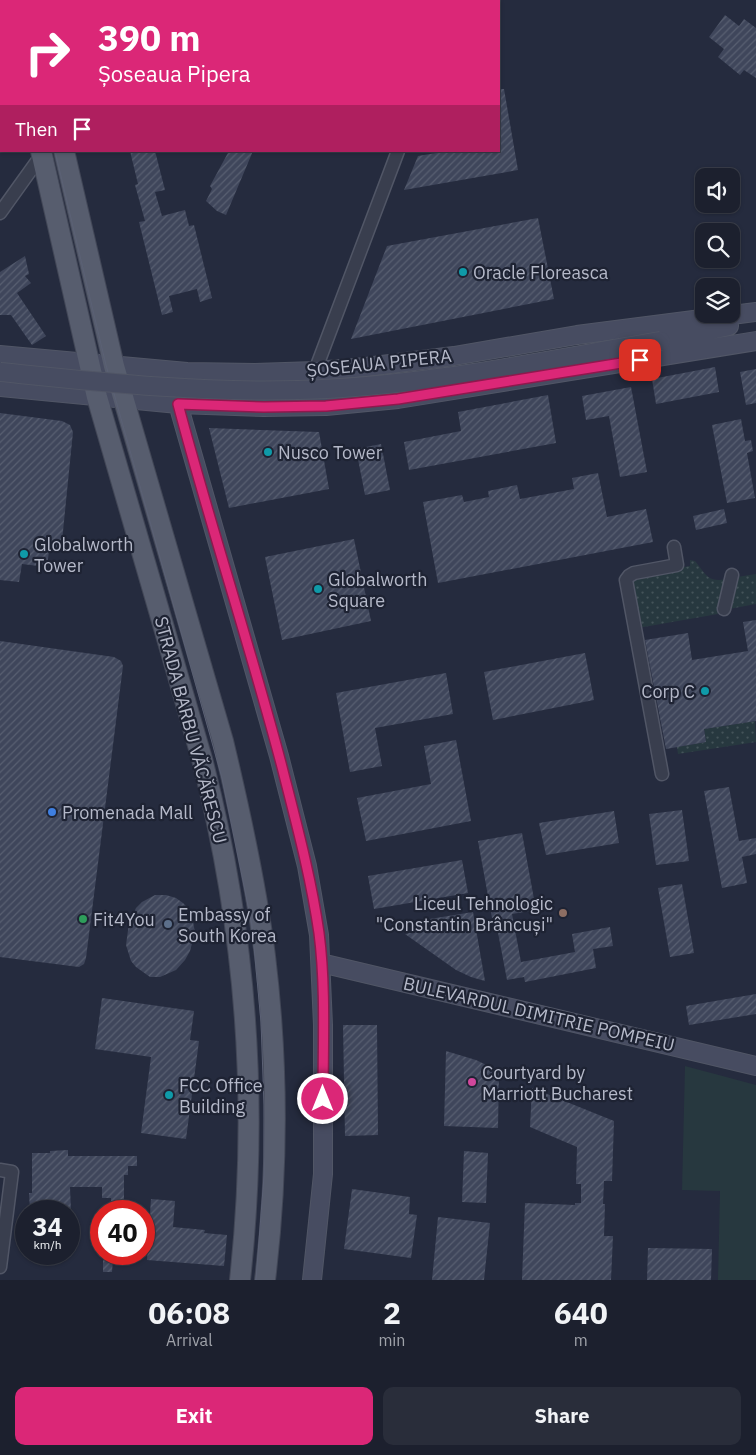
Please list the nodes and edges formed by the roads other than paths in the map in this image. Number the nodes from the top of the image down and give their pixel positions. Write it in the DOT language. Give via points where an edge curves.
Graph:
graph roads {
  1 [pos="64,152"];
  2 [pos="398,152"];
  3 [pos="43,153"];
  4 [pos="0,213"];
  5 [pos="756,312"];
  6 [pos="756,320"];
  7 [pos="756,332"];
  8 [pos="661,341"];
  9 [pos="756,341"];
  10 [pos="0,355"];
  11 [pos="90,364"];
  12 [pos="114,366"];
  13 [pos="315,371"];
  14 [pos="0,372"];
  15 [pos="0,387"];
  16 [pos="98,396"];
  17 [pos="123,399"];
  18 [pos="178,404"];
  19 [pos="674,548"];
  20 [pos="732,575"];
  21 [pos="724,609"];
  22 [pos="662,774"];
  23 [pos="321,962"];
  24 [pos="756,1066"];
  25 [pos="0,1170"];
  26 [pos="0,1267"];
  27 [pos="240,1280"];
  28 [pos="265,1280"];
  29 [pos="312,1280"];
  1 -- 12 [label="main road, STRADA BARBU VĂCĂRESCU"];
  2 -- 13 [label="street"];
  3 -- 4 [label="street"];
  3 -- 11 [label="main road, STRADA BARBU VĂCĂRESCU"];
  5 -- 13 [label="main road, ȘOSEAUA PIPERA" via="577,335 454,356"];
  6 -- 8 [label="main road"];
  7 -- 8 [label="main road"];
  8 -- 14 [label="main road, bridge" via="441,377 300,390 170,388"];
  9 -- 18 [label="main road, ȘOSEAUA PIPERA" via="398,399 296,407"];
  10 -- 11 [label="main road, ȘOSEAUA PIPERA"];
  11 -- 12 [label="main road, ȘOSEAUA PIPERA"];
  11 -- 16 [label="main road, STRADA BARBU VĂCĂRESCU"];
  12 -- 13 [label="main road, ȘOSEAUA PIPERA" via="187,372"];
  12 -- 17 [label="main road, STRADA BARBU VĂCĂRESCU"];
  15 -- 16 [label="main road, ȘOSEAUA PIPERA"];
  16 -- 17 [label="main road, ȘOSEAUA PIPERA"];
  16 -- 27 [label="main road, STRADA BARBU VĂCĂRESCU" via="202,760 236,930 244,1003 249,1141"];
  17 -- 18 [label="main road, ȘOSEAUA PIPERA"];
  17 -- 28 [label="main road, STRADA BARBU VĂCĂRESCU" via="223,741 259,915 270,1024 274,1135 273,1192"];
  18 -- 23 [label="main road" via="292,806 310,881"];
  19 -- 22 [label="street" via="677,565 634,573 626,580"];
  20 -- 21 [label="street"];
  23 -- 24 [label="main road, BULEVARDUL DIMITRIE POMPEIU"];
  23 -- 29 [label="main road" via="323,1174"];
  25 -- 26 [label="street" via="12,1172"];
}
